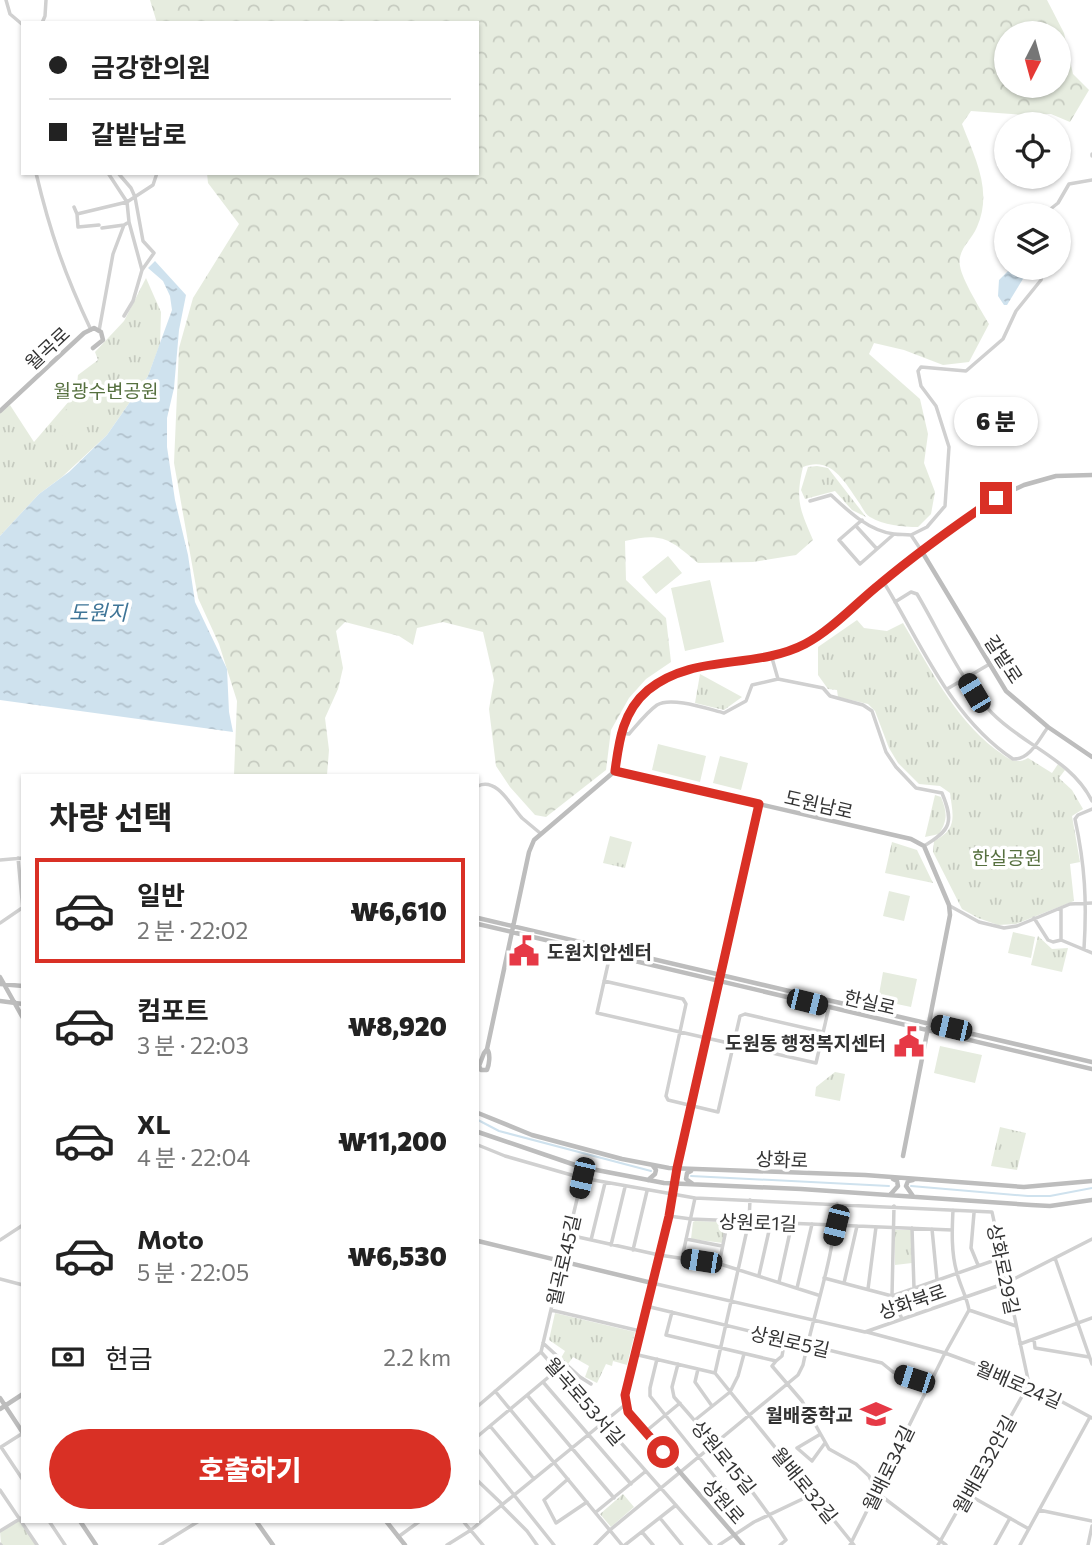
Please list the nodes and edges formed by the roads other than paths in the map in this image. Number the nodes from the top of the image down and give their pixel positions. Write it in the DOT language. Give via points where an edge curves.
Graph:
graph roads {
  1 [pos="6,0"];
  2 [pos="46,0"];
  3 [pos="43,21"];
  4 [pos="21,23"];
  5 [pos="36,175"];
  6 [pos="109,175"];
  7 [pos="120,175"];
  8 [pos="156,175"];
  9 [pos="1092,180"];
  10 [pos="135,197"];
  11 [pos="127,202"];
  12 [pos="1058,203"];
  13 [pos="74,207"];
  14 [pos="77,214"];
  15 [pos="130,222"];
  16 [pos="124,225"];
  17 [pos="142,270"];
  18 [pos="1041,280"];
  19 [pos="124,316"];
  20 [pos="91,330"];
  21 [pos="99,331"];
  22 [pos="93,348"];
  23 [pos="0,411"];
  24 [pos="1092,475"];
  25 [pos="810,501"];
  26 [pos="862,520"];
  27 [pos="856,526"];
  28 [pos="894,534"];
  29 [pos="911,536"];
  30 [pos="877,549"];
  31 [pos="921,550"];
  32 [pos="883,581"];
  33 [pos="895,602"];
  34 [pos="771,657"];
  35 [pos="988,665"];
  36 [pos="965,678"];
  37 [pos="778,679"];
  38 [pos="947,689"];
  39 [pos="1048,727"];
  40 [pos="620,733"];
  41 [pos="1033,747"];
  42 [pos="1092,757"];
  43 [pos="615,771"];
  44 [pos="479,785"];
  45 [pos="1092,801"];
  46 [pos="759,804"];
  47 [pos="1092,809"];
  48 [pos="540,833"];
  49 [pos="924,846"];
  50 [pos="21,858"];
  51 [pos="0,860"];
  52 [pos="1089,903"];
  53 [pos="949,905"];
  54 [pos="1061,908"];
  55 [pos="21,910"];
  56 [pos="479,918"];
  57 [pos="1034,918"];
  58 [pos="0,923"];
  59 [pos="479,925"];
  60 [pos="512,929"];
  61 [pos="1060,940"];
  62 [pos="1084,949"];
  63 [pos="1092,953"];
  64 [pos="610,955"];
  65 [pos="0,977"];
  66 [pos="720,977"];
  67 [pos="604,981"];
  68 [pos="2,985"];
  69 [pos="21,986"];
  70 [pos="0,1001"];
  71 [pos="14,1002"];
  72 [pos="21,1004"];
  73 [pos="829,1007"];
  74 [pos="21,1014"];
  75 [pos="929,1023"];
  76 [pos="928,1030"];
  77 [pos="680,1032"];
  78 [pos="823,1032"];
  79 [pos="706,1038"];
  80 [pos="733,1044"];
  81 [pos="488,1049"];
  82 [pos="1092,1062"];
  83 [pos="1092,1069"];
  84 [pos="692,1105"];
  85 [pos="479,1114"];
  86 [pos="479,1132"];
  87 [pos="479,1145"];
  88 [pos="903,1156"];
  89 [pos="652,1164"];
  90 [pos="677,1168"];
  91 [pos="695,1170"];
  92 [pos="582,1178"];
  93 [pos="892,1178"];
  94 [pos="647,1180"];
  95 [pos="913,1180"];
  96 [pos="1092,1181"];
  97 [pos="605,1183"];
  98 [pos="675,1184"];
  99 [pos="695,1185"];
  100 [pos="625,1187"];
  101 [pos="647,1191"];
  102 [pos="673,1195"];
  103 [pos="889,1195"];
  104 [pos="914,1197"];
  105 [pos="695,1198"];
  106 [pos="750,1200"];
  107 [pos="1092,1200"];
  108 [pos="837,1204"];
  109 [pos="894,1206"];
  110 [pos="953,1210"];
  111 [pos="974,1212"];
  112 [pos="669,1216"];
  113 [pos="691,1219"];
  114 [pos="728,1220"];
  115 [pos="749,1221"];
  116 [pos="772,1222"];
  117 [pos="792,1223"];
  118 [pos="812,1224"];
  119 [pos="836,1225"];
  120 [pos="21,1226"];
  121 [pos="857,1226"];
  122 [pos="876,1227"];
  123 [pos="894,1227"];
  124 [pos="912,1228"];
  125 [pos="932,1229"];
  126 [pos="952,1230"];
  127 [pos="569,1235"];
  128 [pos="686,1239"];
  129 [pos="1092,1239"];
  130 [pos="0,1240"];
  131 [pos="591,1240"];
  132 [pos="479,1241"];
  133 [pos="611,1245"];
  134 [pos="723,1246"];
  135 [pos="633,1250"];
  136 [pos="659,1255"];
  137 [pos="1001,1258"];
  138 [pos="1055,1258"];
  139 [pos="682,1259"];
  140 [pos="563,1262"];
  141 [pos="719,1264"];
  142 [pos="978,1265"];
  143 [pos="739,1269"];
  144 [pos="957,1272"];
  145 [pos="759,1275"];
  146 [pos="824,1278"];
  147 [pos="0,1279"];
  148 [pos="937,1280"];
  149 [pos="779,1282"];
  150 [pos="652,1283"];
  151 [pos="844,1283"];
  152 [pos="1006,1283"];
  153 [pos="21,1284"];
  154 [pos="797,1288"];
  155 [pos="914,1288"];
  156 [pos="868,1289"];
  157 [pos="818,1295"];
  158 [pos="892,1296"];
  159 [pos="967,1297"];
  160 [pos="731,1302"];
  161 [pos="646,1306"];
  162 [pos="551,1310"];
  163 [pos="969,1310"];
  164 [pos="672,1312"];
  165 [pos="1092,1318"];
  166 [pos="902,1319"];
  167 [pos="813,1320"];
  168 [pos="1077,1324"];
  169 [pos="726,1326"];
  170 [pos="1016,1326"];
  171 [pos="640,1331"];
  172 [pos="865,1332"];
  173 [pos="785,1339"];
  174 [pos="1034,1339"];
  175 [pos="543,1343"];
  176 [pos="807,1344"];
  177 [pos="1020,1344"];
  178 [pos="721,1349"];
  179 [pos="541,1352"];
  180 [pos="945,1353"];
  181 [pos="634,1354"];
  182 [pos="744,1354"];
  183 [pos="1089,1357"];
  184 [pos="657,1359"];
  185 [pos="776,1361"];
  186 [pos="678,1364"];
  187 [pos="1092,1364"];
  188 [pos="698,1368"];
  189 [pos="557,1370"];
  190 [pos="715,1373"];
  191 [pos="543,1381"];
  192 [pos="788,1383"];
  193 [pos="930,1383"];
  194 [pos="591,1384"];
  195 [pos="1029,1384"];
  196 [pos="495,1391"];
  197 [pos="730,1392"];
  198 [pos="21,1395"];
  199 [pos="527,1395"];
  200 [pos="0,1398"];
  201 [pos="680,1403"];
  202 [pos="626,1404"];
  203 [pos="479,1405"];
  204 [pos="712,1406"];
  205 [pos="3,1407"];
  206 [pos="510,1409"];
  207 [pos="665,1415"];
  208 [pos="748,1415"];
  209 [pos="1091,1418"];
  210 [pos="695,1421"];
  211 [pos="603,1422"];
  212 [pos="490,1426"];
  213 [pos="21,1430"];
  214 [pos="645,1432"];
  215 [pos="21,1434"];
  216 [pos="588,1434"];
  217 [pos="819,1434"];
  218 [pos="479,1435"];
  219 [pos="825,1443"];
  220 [pos="714,1444"];
  221 [pos="1,1447"];
  222 [pos="572,1447"];
  223 [pos="479,1451"];
  224 [pos="699,1456"];
  225 [pos="554,1462"];
  226 [pos="646,1471"];
  227 [pos="680,1472"];
  228 [pos="21,1477"];
  229 [pos="534,1479"];
  230 [pos="568,1479"];
  231 [pos="479,1482"];
  232 [pos="631,1484"];
  233 [pos="661,1488"];
  234 [pos="0,1490"];
  235 [pos="876,1492"];
  236 [pos="515,1494"];
  237 [pos="813,1494"];
  238 [pos="967,1494"];
  239 [pos="614,1498"];
  240 [pos="587,1502"];
  241 [pos="502,1505"];
  242 [pos="676,1505"];
  243 [pos="1039,1510"];
  244 [pos="714,1511"];
  245 [pos="596,1513"];
  246 [pos="770,1515"];
  247 [pos="21,1517"];
  248 [pos="660,1518"];
  249 [pos="1010,1518"];
  250 [pos="24,1523"];
  251 [pos="51,1523"];
  252 [pos="81,1523"];
  253 [pos="195,1523"];
  254 [pos="257,1523"];
  255 [pos="388,1523"];
  256 [pos="417,1523"];
  257 [pos="465,1523"];
  258 [pos="1092,1523"];
  259 [pos="1029,1529"];
  260 [pos="471,1530"];
  261 [pos="610,1530"];
  262 [pos="0,1531"];
  263 [pos="642,1532"];
  264 [pos="734,1535"];
  265 [pos="398,1537"];
  266 [pos="939,1543"];
  267 [pos="852,1544"];
  268 [pos="37,1545"];
  269 [pos="65,1545"];
  270 [pos="96,1545"];
  271 [pos="160,1545"];
  272 [pos="273,1545"];
  273 [pos="405,1545"];
  274 [pos="447,1545"];
  275 [pos="483,1545"];
  276 [pos="537,1545"];
  277 [pos="554,1545"];
  278 [pos="595,1545"];
  279 [pos="624,1545"];
  280 [pos="653,1545"];
  281 [pos="682,1545"];
  282 [pos="711,1545"];
  283 [pos="719,1545"];
  284 [pos="743,1545"];
  285 [pos="780,1545"];
  286 [pos="946,1545"];
  287 [pos="995,1545"];
  288 [pos="1020,1545"];
  289 [pos="1088,1545"];
  1 -- 4 [label="street" via="10,14"];
  2 -- 3 [label="street"];
  5 -- 20 [label="street" via="49,228"];
  6 -- 11 [label="street"];
  7 -- 10 [label="street"];
  8 -- 10 [label="street" via="153,185"];
  9 -- 12 [label="street" via="1069,184"];
  10 -- 11 [label="street"];
  10 -- 17 [label="street" via="143,241 154,253"];
  11 -- 14 [label="street"];
  11 -- 15 [label="street"];
  13 -- 14 [label="street"];
  14 -- 16 [label="street" via="78,227"];
  15 -- 16 [label="street"];
  15 -- 17 [label="street"];
  16 -- 21 [label="street" via="113,254"];
  17 -- 19 [label="street"];
  18 -- 29 [label="street" via="1016,311 1003,338 966,371 921,367 918,371 949,447 945,506 928,527"];
  20 -- 21 [label="main road, 월곡로"];
  20 -- 23 [label="main road, 월곡로"];
  21 -- 22 [label="main road, 월곡로" via="103,340"];
  24 -- 31 [label="main road" via="1056,476 1024,485 996,498"];
  25 -- 26 [label="street" via="831,495"];
  26 -- 27 [label="street"];
  26 -- 28 [label="street"];
  27 -- 30 [label="street"];
  27 -- 30 [label="street" via="839,540 860,564"];
  28 -- 29 [label="street"];
  28 -- 30 [label="street"];
  29 -- 31 [label="street"];
  31 -- 32 [label="main road"];
  31 -- 35 [label="main road, 갈밭로"];
  32 -- 33 [label="street"];
  32 -- 34 [label="main road" via="808,642"];
  33 -- 36 [label="street" via="911,592 917,594"];
  33 -- 38 [label="street"];
  34 -- 37 [label="street"];
  34 -- 40 [label="main road" via="695,667 669,676 635,703"];
  35 -- 36 [label="street"];
  35 -- 39 [label="main road, 갈밭로" via="1006,691"];
  36 -- 38 [label="street"];
  36 -- 41 [label="street" via="991,713"];
  37 -- 40 [label="street" via="752,685 746,701 724,713 677,702 657,705 629,734"];
  37 -- 49 [label="street" via="822,688 830,696 872,711 896,767 916,788 942,793 948,807 949,826"];
  38 -- 41 [label="street" via="977,730 1013,759 1024,758"];
  39 -- 41 [label="street"];
  39 -- 42 [label="main road, 갈밭로"];
  40 -- 43 [label="main road"];
  41 -- 45 [label="street" via="1073,773"];
  43 -- 46 [label="main road, 도원남로"];
  43 -- 48 [label="main road"];
  44 -- 48 [label="street" via="490,784"];
  46 -- 49 [label="main road, 도원남로"];
  46 -- 66 [label="main road"];
  47 -- 52 [label="street" via="1075,819"];
  48 -- 60 [label="main road" via="529,852"];
  49 -- 53 [label="main road"];
  50 -- 51 [label="street"];
  52 -- 54 [label="street"];
  52 -- 62 [label="street"];
  53 -- 57 [label="street" via="979,922 1004,929"];
  53 -- 75 [label="main road"];
  54 -- 57 [label="street"];
  54 -- 61 [label="street"];
  55 -- 58 [label="street"];
  56 -- 60 [label="main road, 한실로"];
  57 -- 61 [label="street" via="1048,940"];
  59 -- 60 [label="main road, 한실로"];
  60 -- 64 [label="main road, 한실로"];
  60 -- 66 [label="main road, 한실로"];
  60 -- 81 [label="main road"];
  61 -- 62 [label="street"];
  62 -- 63 [label="street"];
  64 -- 66 [label="main road, 한실로"];
  64 -- 67 [label="street"];
  65 -- 68 [label="main road"];
  66 -- 73 [label="main road, 한실로"];
  66 -- 75 [label="main road, 한실로"];
  66 -- 79 [label="main road"];
  67 -- 77 [label="street" via="683,999"];
  67 -- 77 [label="street" via="597,1013"];
  68 -- 69 [label="main road"];
  68 -- 71 [label="main road"];
  70 -- 71 [label="main road"];
  71 -- 72 [label="main road"];
  71 -- 74 [label="main road"];
  73 -- 76 [label="main road, 한실로"];
  73 -- 78 [label="street"];
  75 -- 76 [label="main road"];
  75 -- 82 [label="main road, 한실로"];
  76 -- 83 [label="main road, 한실로"];
  76 -- 88 [label="main road"];
  77 -- 79 [label="street"];
  77 -- 84 [label="street" via="666,1096"];
  78 -- 80 [label="street" via="745,1014 740,1016"];
  78 -- 80 [label="street" via="816,1063"];
  79 -- 80 [label="street"];
  79 -- 84 [label="main road"];
  80 -- 84 [label="street" via="718,1112"];
  84 -- 90 [label="main road"];
  85 -- 89 [label="main road, 상화로" via="532,1135"];
  86 -- 94 [label="main road, 상화로" via="581,1167"];
  87 -- 92 [label="street"];
  89 -- 90 [label="main road, 상화로"];
  89 -- 94 [label="main road" via="655,1174"];
  90 -- 91 [label="main road, 상화로"];
  90 -- 98 [label="main road"];
  91 -- 93 [label="main road, 상화로"];
  91 -- 99 [label="main road" via="686,1177"];
  92 -- 97 [label="street"];
  92 -- 127 [label="street, 월곡로45길"];
  93 -- 95 [label="main road, 상화로"];
  93 -- 103 [label="main road" via="898,1186"];
  94 -- 98 [label="main road, 상화로"];
  95 -- 96 [label="main road, 상화로" via="1024,1187"];
  95 -- 104 [label="main road" via="906,1186"];
  97 -- 100 [label="street"];
  97 -- 131 [label="street"];
  98 -- 99 [label="main road, 상화로"];
  98 -- 102 [label="main road"];
  99 -- 103 [label="main road, 상화로"];
  100 -- 101 [label="street"];
  100 -- 133 [label="street"];
  101 -- 102 [label="street"];
  101 -- 135 [label="street"];
  102 -- 105 [label="street"];
  102 -- 112 [label="main road"];
  103 -- 104 [label="main road, 상화로"];
  104 -- 107 [label="main road, 상화로" via="1050,1206"];
  105 -- 106 [label="street"];
  105 -- 113 [label="street"];
  106 -- 108 [label="street"];
  106 -- 115 [label="street"];
  108 -- 109 [label="street"];
  108 -- 119 [label="street"];
  109 -- 110 [label="street"];
  109 -- 123 [label="street"];
  110 -- 111 [label="street"];
  110 -- 126 [label="street"];
  111 -- 137 [label="street, 상화로29길" via="992,1212"];
  111 -- 142 [label="street" via="971,1248"];
  112 -- 113 [label="street, 상원로1길"];
  112 -- 136 [label="main road"];
  113 -- 114 [label="street, 상원로1길"];
  113 -- 128 [label="street"];
  114 -- 115 [label="street, 상원로1길"];
  114 -- 134 [label="street"];
  115 -- 116 [label="street, 상원로1길"];
  115 -- 143 [label="street"];
  116 -- 117 [label="street, 상원로1길"];
  116 -- 145 [label="street"];
  117 -- 118 [label="street, 상원로1길"];
  117 -- 149 [label="street"];
  118 -- 119 [label="street, 상원로1길"];
  118 -- 154 [label="street"];
  119 -- 121 [label="street, 상원로1길"];
  119 -- 146 [label="street"];
  120 -- 130 [label="street"];
  121 -- 122 [label="street, 상원로1길"];
  121 -- 151 [label="street"];
  122 -- 123 [label="street, 상원로1길"];
  122 -- 156 [label="street"];
  123 -- 124 [label="street, 상원로1길"];
  123 -- 158 [label="street"];
  124 -- 125 [label="street, 상원로1길"];
  124 -- 155 [label="street"];
  125 -- 126 [label="street, 상원로1길"];
  125 -- 148 [label="street"];
  126 -- 144 [label="street"];
  127 -- 131 [label="street"];
  127 -- 140 [label="street, 월곡로45길"];
  128 -- 134 [label="street"];
  128 -- 139 [label="street"];
  129 -- 138 [label="street, 상화북로"];
  131 -- 133 [label="street"];
  132 -- 140 [label="main road, 상화북로"];
  133 -- 135 [label="street"];
  134 -- 141 [label="street"];
  135 -- 136 [label="street"];
  136 -- 139 [label="street"];
  136 -- 150 [label="main road"];
  137 -- 142 [label="street"];
  137 -- 152 [label="street, 상화로29길"];
  138 -- 152 [label="street, 상화북로"];
  138 -- 168 [label="street"];
  139 -- 141 [label="street"];
  140 -- 150 [label="main road, 상화북로"];
  140 -- 162 [label="street, 월곡로45길"];
  141 -- 143 [label="street"];
  142 -- 144 [label="street"];
  143 -- 145 [label="street"];
  143 -- 160 [label="street"];
  144 -- 148 [label="street"];
  144 -- 159 [label="street"];
  145 -- 149 [label="street"];
  146 -- 151 [label="street"];
  146 -- 157 [label="street"];
  147 -- 153 [label="street"];
  148 -- 155 [label="street"];
  149 -- 154 [label="street"];
  150 -- 160 [label="street, 상화북로"];
  150 -- 161 [label="main road"];
  151 -- 156 [label="street"];
  152 -- 159 [label="street, 상화북로"];
  152 -- 170 [label="street, 상화로29길"];
  154 -- 157 [label="street"];
  155 -- 158 [label="street"];
  156 -- 158 [label="street"];
  157 -- 167 [label="street"];
  158 -- 166 [label="street"];
  159 -- 163 [label="street"];
  159 -- 166 [label="street, 상화북로"];
  160 -- 167 [label="street, 상화북로"];
  160 -- 169 [label="street"];
  161 -- 164 [label="street, 상원로5길"];
  161 -- 171 [label="main road"];
  162 -- 171 [label="street"];
  162 -- 175 [label="street, 월곡로45길"];
  163 -- 170 [label="street, 상화로29길"];
  163 -- 180 [label="street"];
  164 -- 169 [label="street, 상원로5길"];
  164 -- 178 [label="street" via="666,1335"];
  165 -- 168 [label="street"];
  166 -- 172 [label="street, 상화북로"];
  167 -- 172 [label="street, 상화북로"];
  167 -- 176 [label="street"];
  168 -- 174 [label="street"];
  168 -- 183 [label="street"];
  169 -- 173 [label="street, 상원로5길"];
  169 -- 178 [label="street"];
  170 -- 177 [label="street, 상화로29길"];
  171 -- 181 [label="main road"];
  172 -- 180 [label="street, 월배로24길"];
  173 -- 176 [label="street, 상원로5길"];
  173 -- 185 [label="street" via="782,1356"];
  174 -- 177 [label="street"];
  174 -- 183 [label="street" via="1035,1348"];
  175 -- 179 [label="street, 월곡로45길"];
  175 -- 194 [label="street"];
  176 -- 192 [label="street" via="803,1365"];
  176 -- 193 [label="street, 상원로5길" via="882,1363 893,1372"];
  177 -- 195 [label="street, 상화로29길"];
  178 -- 182 [label="street"];
  178 -- 190 [label="street"];
  179 -- 189 [label="street, 월곡로53서길"];
  179 -- 196 [label="street"];
  180 -- 193 [label="street, 월배로34길"];
  180 -- 195 [label="street, 월배로24길"];
  181 -- 184 [label="street"];
  181 -- 202 [label="main road"];
  182 -- 185 [label="street"];
  182 -- 197 [label="street"];
  183 -- 187 [label="street"];
  184 -- 186 [label="street"];
  184 -- 207 [label="street" via="650,1396"];
  185 -- 192 [label="street" via="772,1366"];
  186 -- 188 [label="street"];
  186 -- 201 [label="street, 상원로15길" via="672,1387"];
  188 -- 190 [label="street"];
  188 -- 204 [label="street" via="695,1382"];
  189 -- 191 [label="street"];
  189 -- 211 [label="street, 월곡로53서길"];
  190 -- 197 [label="street, 월배로32길"];
  191 -- 199 [label="street"];
  191 -- 216 [label="street"];
  192 -- 208 [label="street"];
  192 -- 217 [label="street"];
  193 -- 235 [label="street, 월배로34길"];
  195 -- 209 [label="street, 월배로24길"];
  195 -- 238 [label="street, 월배로32안길"];
  196 -- 203 [label="street"];
  196 -- 206 [label="street"];
  197 -- 204 [label="street"];
  197 -- 208 [label="street, 월배로32길"];
  198 -- 205 [label="main road"];
  199 -- 206 [label="street"];
  199 -- 222 [label="street"];
  200 -- 205 [label="main road"];
  201 -- 207 [label="street"];
  201 -- 210 [label="street, 상원로15길"];
  202 -- 211 [label="street"];
  202 -- 214 [label="main road, 상원로"];
  204 -- 210 [label="street"];
  205 -- 213 [label="main road"];
  206 -- 212 [label="street"];
  206 -- 225 [label="street"];
  207 -- 214 [label="street"];
  207 -- 224 [label="street"];
  208 -- 220 [label="street"];
  208 -- 237 [label="street, 월배로32길"];
  209 -- 243 [label="street"];
  210 -- 220 [label="street, 상원로15길"];
  211 -- 216 [label="street"];
  211 -- 226 [label="street, 월곡로53서길"];
  212 -- 218 [label="street"];
  212 -- 229 [label="street"];
  214 -- 227 [label="main road, 상원로"];
  215 -- 221 [label="street"];
  216 -- 222 [label="street"];
  216 -- 232 [label="street"];
  217 -- 219 [label="street"];
  217 -- 219 [label="street" via="797,1448 812,1461"];
  219 -- 235 [label="street" via="869,1476"];
  220 -- 224 [label="street"];
  220 -- 246 [label="street, 상원로15길"];
  221 -- 228 [label="street"];
  222 -- 225 [label="street"];
  222 -- 239 [label="street"];
  223 -- 236 [label="street"];
  224 -- 227 [label="street"];
  224 -- 244 [label="street" via="731,1497"];
  225 -- 229 [label="street"];
  225 -- 230 [label="street"];
  226 -- 232 [label="street"];
  226 -- 233 [label="street, 월곡로53서길"];
  227 -- 233 [label="street"];
  227 -- 244 [label="main road, 상원로"];
  229 -- 236 [label="street"];
  230 -- 240 [label="street"];
  230 -- 240 [label="street" via="544,1500 556,1523"];
  231 -- 241 [label="street"];
  232 -- 239 [label="street"];
  233 -- 242 [label="street, 월곡로53서길"];
  233 -- 261 [label="street"];
  234 -- 247 [label="street"];
  235 -- 266 [label="street"];
  235 -- 267 [label="street, 월배로34길"];
  236 -- 241 [label="street"];
  236 -- 277 [label="street"];
  237 -- 246 [label="street"];
  237 -- 267 [label="street, 월배로32길"];
  238 -- 249 [label="street"];
  238 -- 266 [label="street, 월배로32안길"];
  239 -- 245 [label="street"];
  240 -- 245 [label="street"];
  241 -- 260 [label="street"];
  241 -- 276 [label="street"];
  242 -- 248 [label="street"];
  242 -- 282 [label="street, 월곡로53서길"];
  243 -- 258 [label="street"];
  243 -- 259 [label="street"];
  244 -- 264 [label="main road, 상원로"];
  245 -- 261 [label="street"];
  246 -- 264 [label="street"];
  246 -- 285 [label="street, 상원로15길" via="786,1540"];
  247 -- 262 [label="street"];
  248 -- 263 [label="street"];
  248 -- 281 [label="street"];
  249 -- 259 [label="street"];
  249 -- 287 [label="street"];
  250 -- 268 [label="street"];
  251 -- 269 [label="street"];
  252 -- 270 [label="main road"];
  253 -- 271 [label="street"];
  254 -- 272 [label="main road"];
  255 -- 265 [label="main road"];
  256 -- 265 [label="street"];
  257 -- 260 [label="street"];
  258 -- 289 [label="street"];
  259 -- 288 [label="street"];
  260 -- 274 [label="street"];
  260 -- 275 [label="street"];
  261 -- 278 [label="street"];
  261 -- 279 [label="street"];
  263 -- 279 [label="street"];
  263 -- 280 [label="street"];
  264 -- 283 [label="street"];
  264 -- 284 [label="main road, 상원로"];
  265 -- 273 [label="main road"];
  266 -- 286 [label="street"];
}
